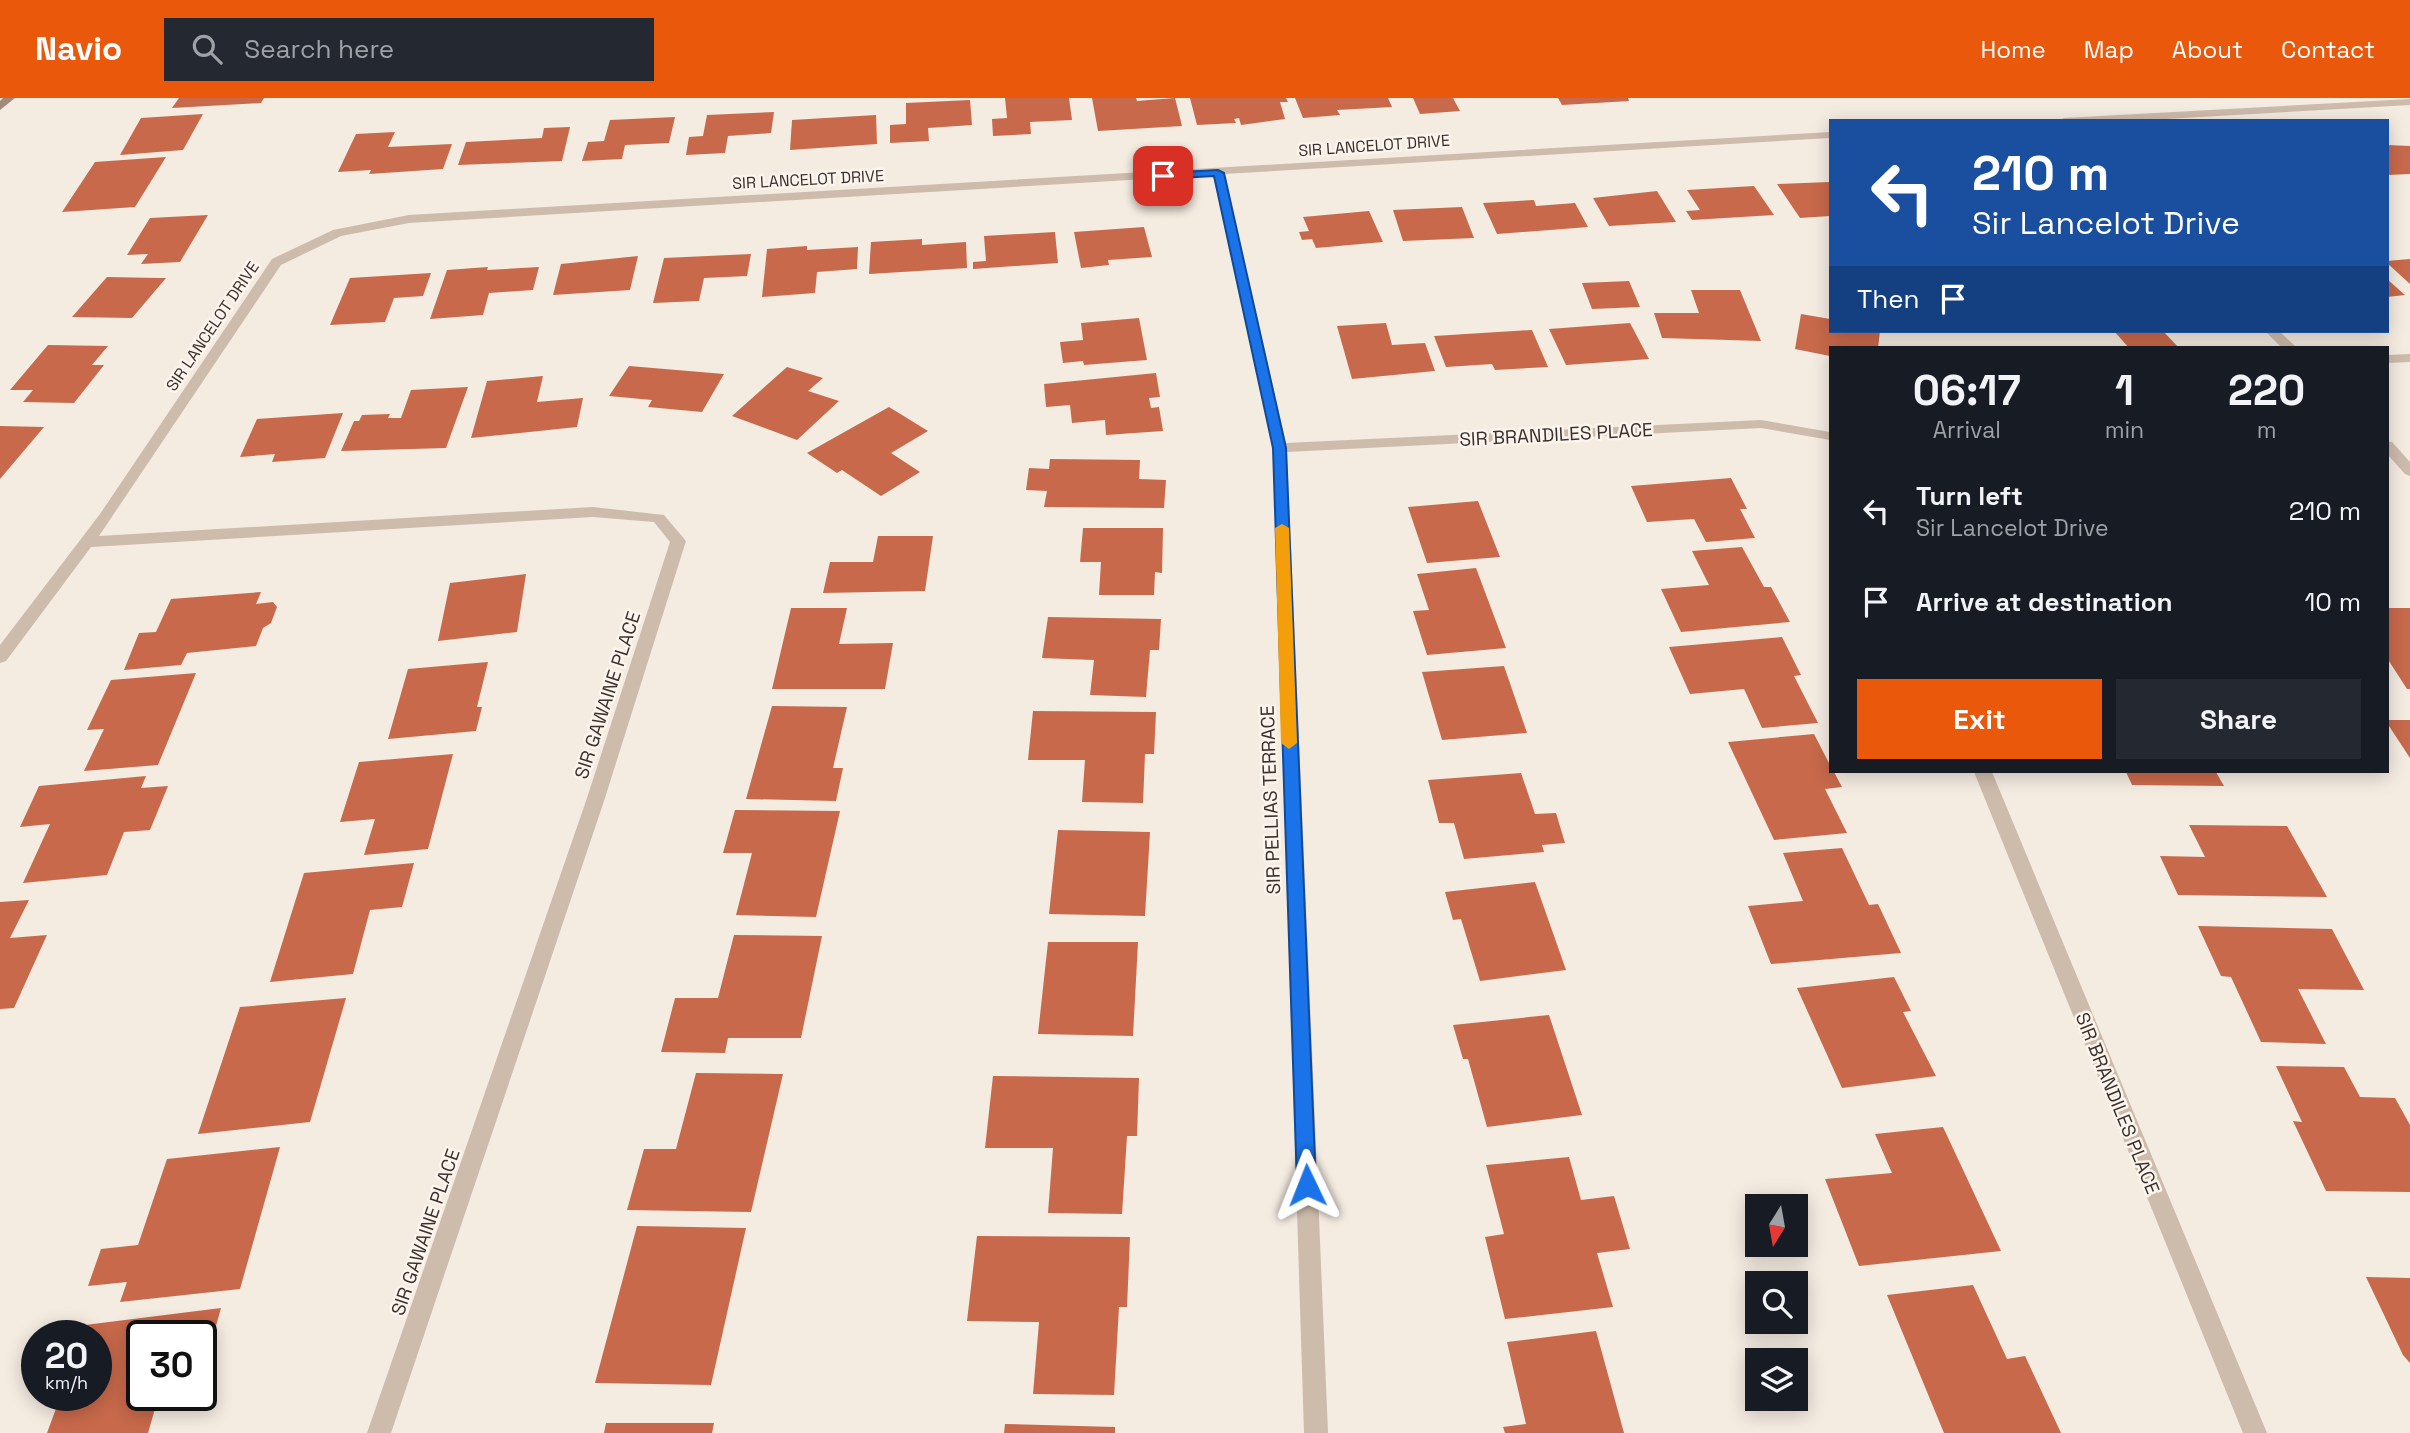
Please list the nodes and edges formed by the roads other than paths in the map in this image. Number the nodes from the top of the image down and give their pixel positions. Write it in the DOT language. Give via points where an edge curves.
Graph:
graph roads {
  1 [pos="9,98"];
  2 [pos="2410,102"];
  3 [pos="0,107"];
  4 [pos="2100,119"];
  5 [pos="1829,135"];
  6 [pos="1218,173"];
  7 [pos="2273,333"];
  8 [pos="2288,346"];
  9 [pos="2410,358"];
  10 [pos="2389,359"];
  11 [pos="1829,436"];
  12 [pos="2389,447"];
  13 [pos="1280,448"];
  14 [pos="2410,471"];
  15 [pos="86,542"];
  16 [pos="0,657"];
  17 [pos="1983,773"];
  18 [pos="379,1433"];
  19 [pos="1317,1433"];
  20 [pos="2255,1433"];
  1 -- 3 [label="main road"];
  2 -- 4 [label="street"];
  5 -- 6 [label="street, SIR LANCELOT DRIVE"];
  6 -- 13 [label="street, SIR PELLIAS TERRACE"];
  6 -- 15 [label="street, SIR LANCELOT DRIVE" via="409,219 337,233 276,262"];
  7 -- 8 [label="street"];
  9 -- 10 [label="street"];
  11 -- 13 [label="street, SIR BRANDILES PLACE" via="1761,424"];
  12 -- 14 [label="street"];
  13 -- 19 [label="street, SIR PELLIAS TERRACE"];
  15 -- 16 [label="street, SIR LANCELOT DRIVE"];
  15 -- 18 [label="street, SIR GAWAINE PLACE" via="593,512 659,518 678,541 595,801"];
  17 -- 20 [label="street, SIR BRANDILES PLACE"];
}
